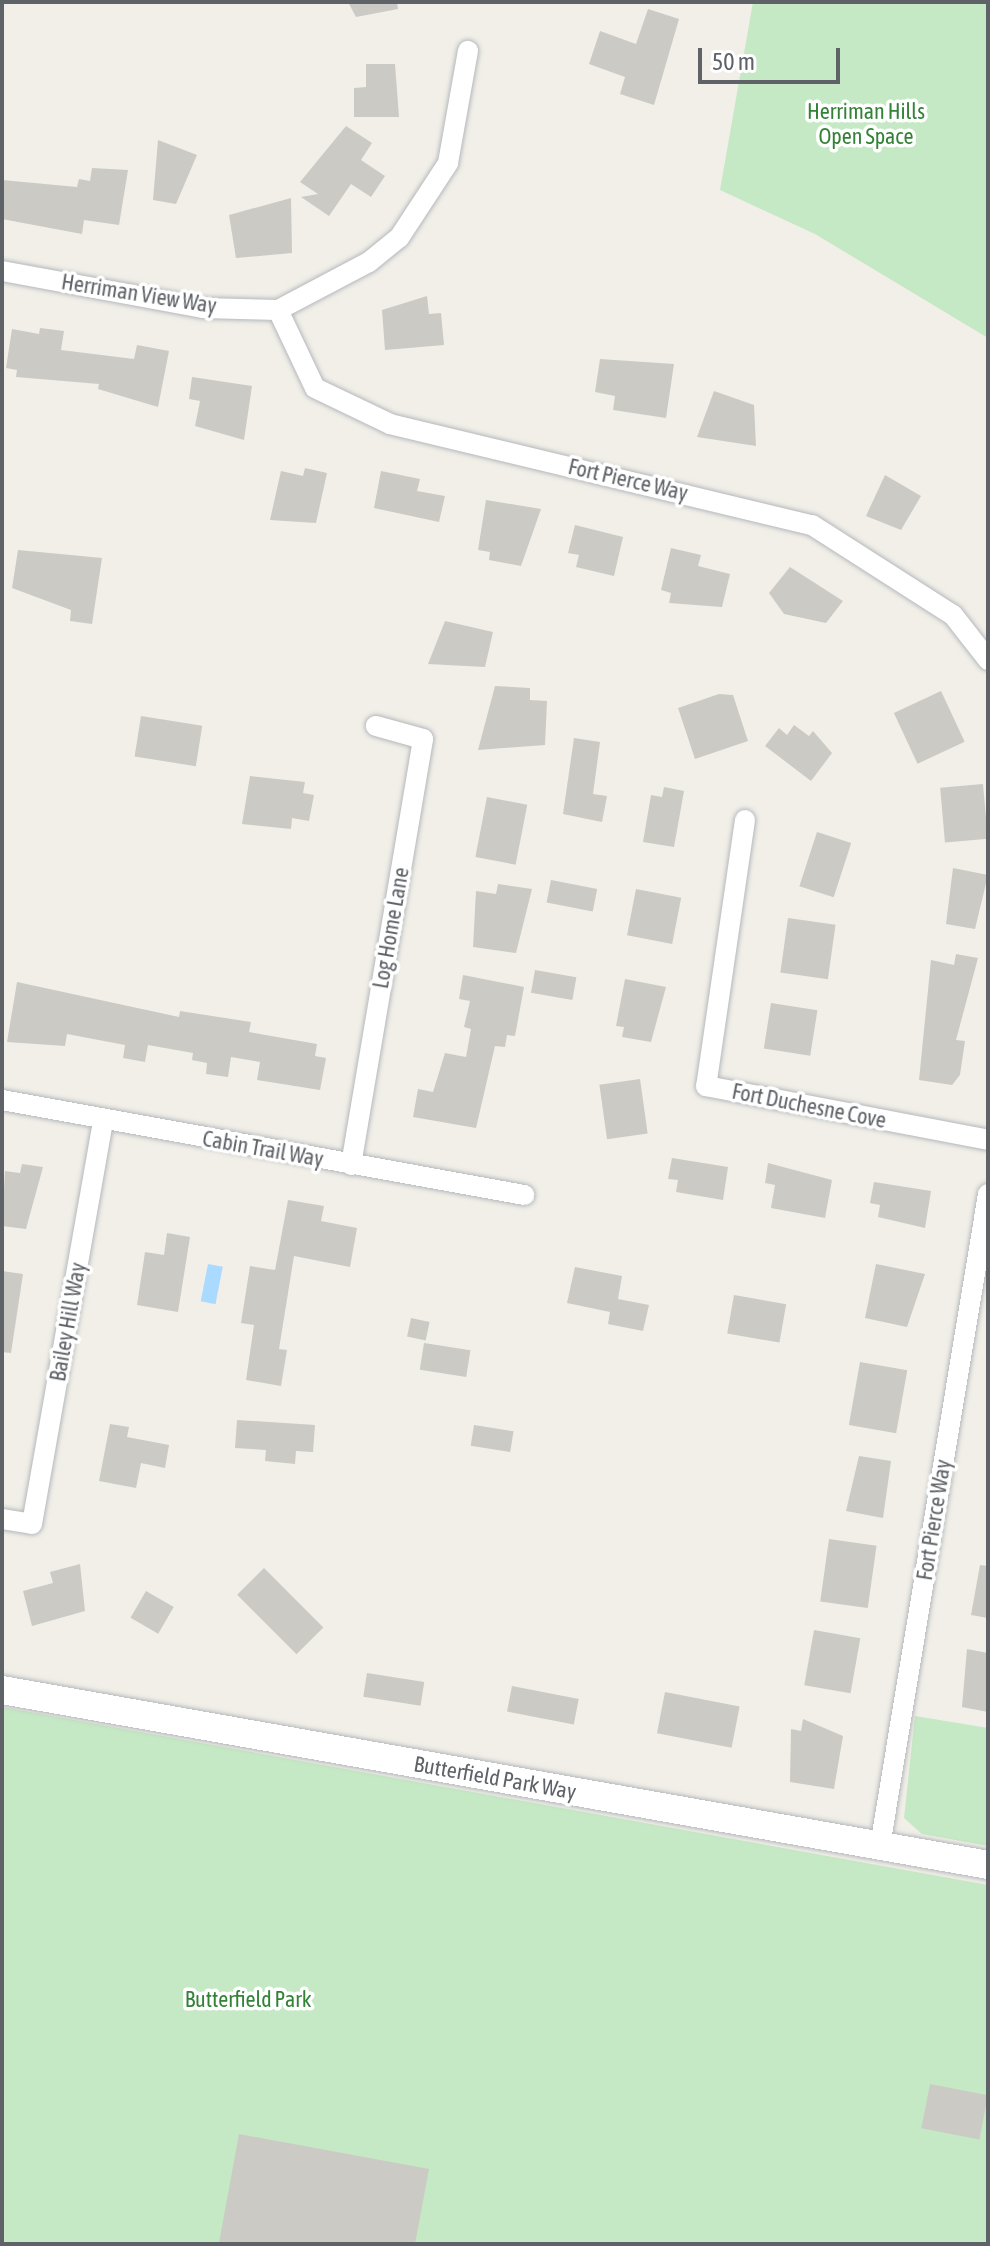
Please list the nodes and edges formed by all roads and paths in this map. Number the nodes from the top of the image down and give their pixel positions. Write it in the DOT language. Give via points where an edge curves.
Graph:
graph roads {
  1 [pos="468,51"];
  2 [pos="2,271"];
  3 [pos="278,310"];
  4 [pos="988,660"];
  5 [pos="376,726"];
  6 [pos="745,820"];
  7 [pos="2,1100"];
  8 [pos="103,1121"];
  9 [pos="988,1140"];
  10 [pos="351,1165"];
  11 [pos="988,1194"];
  12 [pos="524,1195"];
  13 [pos="2,1519"];
  14 [pos="2,1690"];
  15 [pos="880,1846"];
  16 [pos="988,1865"];
  1 -- 3 [label="street" via="448,163 399,238 369,262"];
  2 -- 3 [label="street, Herriman View Way" via="203,308"];
  3 -- 4 [label="street, Fort Pierce Way" via="315,388 390,424 812,525 953,615"];
  5 -- 10 [label="street, Log Home Lane" via="423,739"];
  6 -- 9 [label="street, Fort Duchesne Cove" via="706,1086"];
  7 -- 8 [label="street, Cabin Trail Way"];
  8 -- 10 [label="street, Cabin Trail Way"];
  8 -- 13 [label="street, Bailey Hill Way" via="32,1524"];
  10 -- 12 [label="street, Cabin Trail Way"];
  11 -- 15 [label="street, Fort Pierce Way"];
  14 -- 15 [label="street, Butterfield Park Way"];
  15 -- 16 [label="street, Butterfield Park Way"];
}
